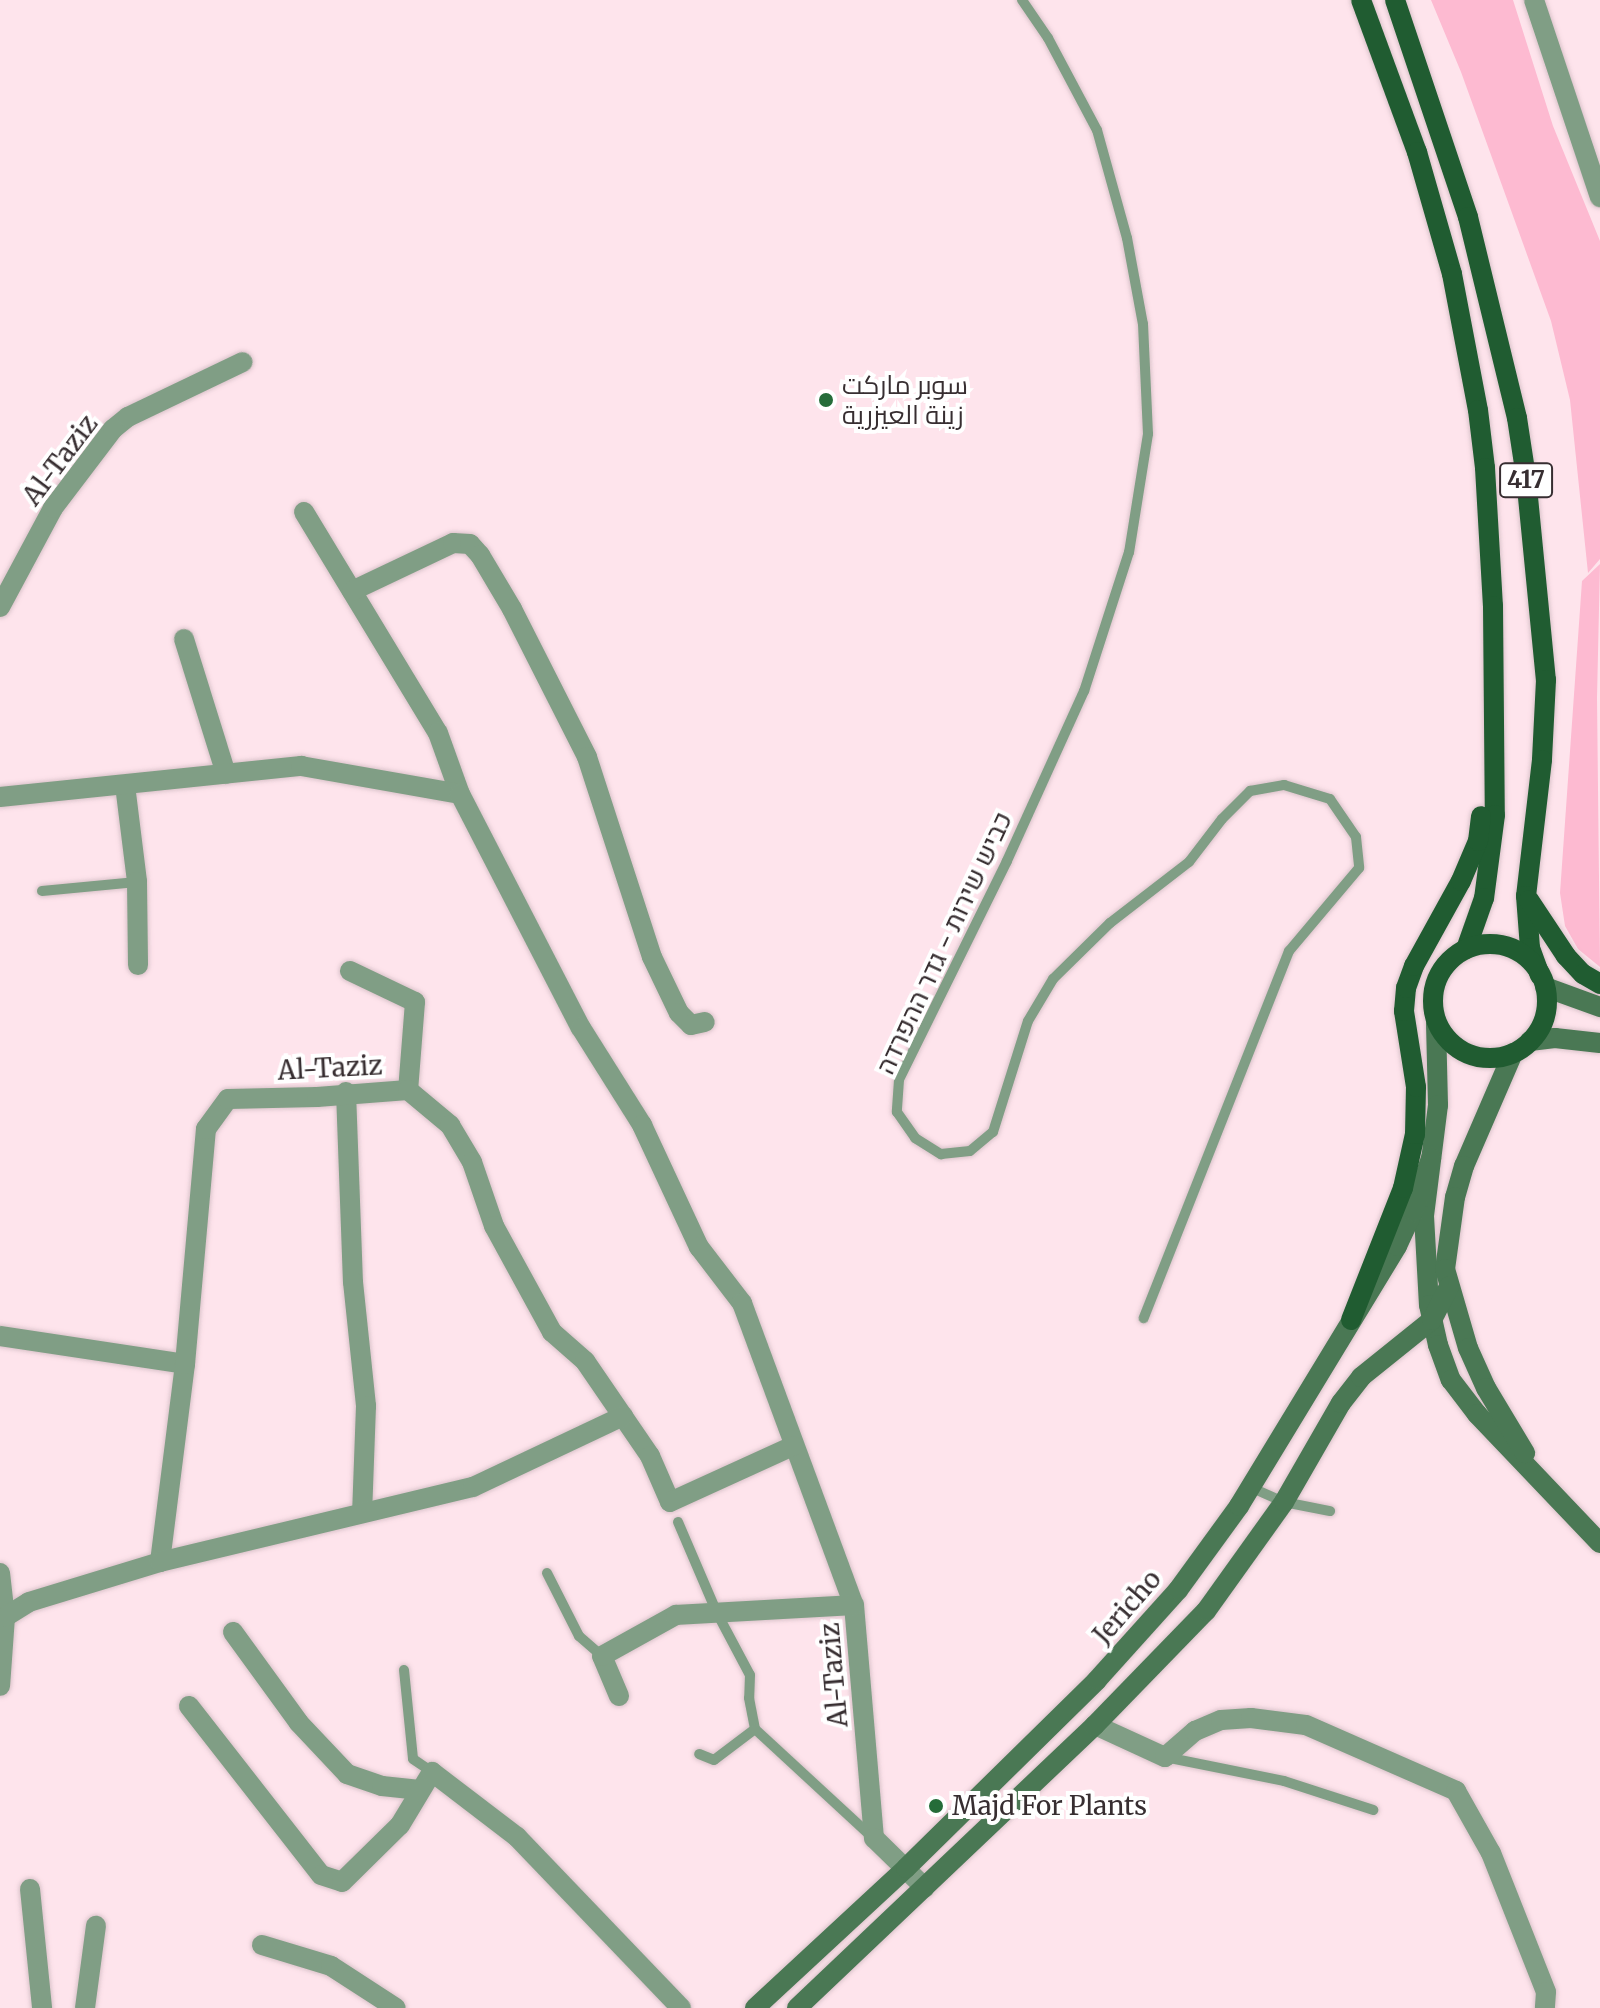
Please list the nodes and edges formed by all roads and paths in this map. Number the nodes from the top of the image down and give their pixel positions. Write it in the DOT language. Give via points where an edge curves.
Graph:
graph roads {
  1 [pos="1022,0"];
  2 [pos="1361,0"];
  3 [pos="1395,0"];
  4 [pos="1534,0"];
  5 [pos="1600,197"];
  6 [pos="243,362"];
  7 [pos="304,512"];
  8 [pos="352,591"];
  9 [pos="0,607"];
  10 [pos="184,639"];
  11 [pos="1492,728"];
  12 [pos="226,774"];
  13 [pos="125,785"];
  14 [pos="460,794"];
  15 [pos="0,797"];
  16 [pos="137,882"];
  17 [pos="42,891"];
  18 [pos="1526,896"];
  19 [pos="1466,949"];
  20 [pos="138,965"];
  21 [pos="350,971"];
  22 [pos="1543,981"];
  23 [pos="1600,984"];
  24 [pos="1600,1007"];
  25 [pos="705,1022"];
  26 [pos="1436,1023"];
  27 [pos="1600,1043"];
  28 [pos="1522,1047"];
  29 [pos="408,1090"];
  30 [pos="346,1092"];
  31 [pos="1431,1158"];
  32 [pos="1449,1286"];
  33 [pos="1144,1318"];
  34 [pos="1351,1320"];
  35 [pos="1432,1320"];
  36 [pos="0,1336"];
  37 [pos="185,1364"];
  38 [pos="623,1416"];
  39 [pos="793,1446"];
  40 [pos="1544,1484"];
  41 [pos="1250,1487"];
  42 [pos="1284,1502"];
  43 [pos="1330,1511"];
  44 [pos="362,1513"];
  45 [pos="678,1522"];
  46 [pos="1600,1543"];
  47 [pos="160,1562"];
  48 [pos="0,1573"];
  49 [pos="547,1573"];
  50 [pos="854,1605"];
  51 [pos="717,1613"];
  52 [pos="5,1617"];
  53 [pos="233,1632"];
  54 [pos="602,1656"];
  55 [pos="404,1670"];
  56 [pos="0,1686"];
  57 [pos="619,1696"];
  58 [pos="189,1706"];
  59 [pos="1095,1725"];
  60 [pos="755,1729"];
  61 [pos="699,1754"];
  62 [pos="1165,1757"];
  63 [pos="432,1772"];
  64 [pos="420,1790"];
  65 [pos="1373,1810"];
  66 [pos="874,1838"];
  67 [pos="906,1868"];
  68 [pos="925,1888"];
  69 [pos="30,1889"];
  70 [pos="96,1926"];
  71 [pos="262,1945"];
  72 [pos="42,2008"];
  73 [pos="85,2008"];
  74 [pos="396,2008"];
  75 [pos="681,2008"];
  76 [pos="755,2008"];
  77 [pos="797,2008"];
  78 [pos="1545,2008"];
  1 -- 33 [label="lane, כביש שירות - גדר ההפרדה" via="1097,130 1127,238 1143,324 1148,434 1129,552 1084,691 899,1080 897,1112 915,1138 941,1154 970,1151 993,1132 1028,1021 1053,979 1110,923 1189,862 1250,791 1284,785 1330,799 1356,837 1359,868 1289,951"];
  2 -- 11 [label="main road, 417" via="1417,152 1452,274 1470,367 1490,534"];
  3 -- 18 [label="main road, 417" via="1468,217 1517,418 1526,477 1546,680"];
  4 -- 5 [label="street"];
  6 -- 9 [label="street, Al-Taziz" via="113,429 53,508"];
  7 -- 8 [label="street, Al-Taziz"];
  8 -- 14 [label="street, Al-Taziz" via="438,733"];
  8 -- 25 [label="street" via="453,543 470,544 480,555 587,757 652,957 679,1013 691,1025"];
  10 -- 12 [label="street"];
  11 -- 19 [label="main road, 417" via="1495,815 1487,879"];
  11 -- 34 [label="main road" via="1478,841 1406,988 1415,1134 1403,1188"];
  12 -- 13 [label="street"];
  12 -- 14 [label="street" via="301,766"];
  13 -- 15 [label="street"];
  13 -- 16 [label="street"];
  14 -- 39 [label="street, Al-Taziz" via="581,1028 642,1125 699,1247 742,1303"];
  16 -- 17 [label="lane"];
  16 -- 20 [label="street"];
  18 -- 22 [label="main road, 417" via="1530,948"];
  18 -- 23 [label="main road" via="1566,956"];
  19 -- 22 [label="main road" via="1483,944 1517,951"];
  19 -- 26 [label="main road, 417" via="1440,972 1432,1006"];
  21 -- 29 [label="street" via="415,1002"];
  22 -- 24 [label="main road"];
  22 -- 28 [label="main road, 417" via="1545,1016"];
  26 -- 28 [label="main road" via="1460,1050 1495,1058"];
  26 -- 31 [label="main road" via="1439,1077"];
  27 -- 28 [label="main road" via="1555,1038"];
  28 -- 32 [label="main road" via="1483,1120 1455,1197 1445,1269"];
  29 -- 30 [label="street, Al-Taziz"];
  29 -- 38 [label="street, Al-Taziz" via="450,1125 472,1162 494,1226 552,1332 585,1361"];
  30 -- 37 [label="street, Al-Taziz" via="228,1099 206,1129"];
  30 -- 44 [label="street" via="353,1282 366,1406"];
  31 -- 34 [label="main road, Jericho" via="1397,1246"];
  31 -- 35 [label="main road" via="1424,1232"];
  32 -- 35 [label="main road"];
  32 -- 40 [label="main road" via="1486,1388"];
  34 -- 41 [label="main road, Jericho"];
  35 -- 40 [label="main road" via="1451,1380"];
  35 -- 42 [label="main road" via="1361,1377"];
  36 -- 37 [label="street"];
  37 -- 47 [label="street, Al-Taziz"];
  38 -- 39 [label="street, Al-Taziz" via="650,1456 670,1502"];
  38 -- 44 [label="street" via="473,1487"];
  39 -- 50 [label="street, Al-Taziz"];
  40 -- 46 [label="main road"];
  41 -- 42 [label="lane"];
  41 -- 67 [label="main road, Jericho" via="1145,1629"];
  42 -- 43 [label="lane"];
  42 -- 59 [label="main road" via="1206,1611"];
  44 -- 47 [label="street"];
  45 -- 51 [label="lane"];
  47 -- 52 [label="street" via="29,1602"];
  48 -- 52 [label="street"];
  49 -- 54 [label="lane" via="579,1636"];
  50 -- 51 [label="street"];
  50 -- 66 [label="street, Al-Taziz"];
  51 -- 54 [label="street" via="676,1615"];
  51 -- 60 [label="lane" via="750,1675"];
  52 -- 56 [label="street"];
  53 -- 64 [label="street" via="299,1723 347,1774 382,1786"];
  54 -- 57 [label="street"];
  55 -- 63 [label="lane" via="413,1759"];
  58 -- 64 [label="street" via="321,1875 342,1882 400,1825"];
  59 -- 62 [label="street"];
  59 -- 68 [label="main road"];
  60 -- 61 [label="lane" via="714,1760"];
  60 -- 66 [label="lane"];
  62 -- 65 [label="lane" via="1284,1781"];
  62 -- 78 [label="street" via="1195,1731 1221,1720 1251,1718 1306,1725 1456,1791 1491,1853 1546,1992"];
  63 -- 64 [label="street"];
  63 -- 75 [label="street" via="517,1837"];
  66 -- 67 [label="street"];
  67 -- 68 [label="street"];
  67 -- 76 [label="main road, Jericho"];
  68 -- 77 [label="main road"];
  69 -- 72 [label="street"];
  70 -- 73 [label="street"];
  71 -- 74 [label="street" via="331,1966"];
}
